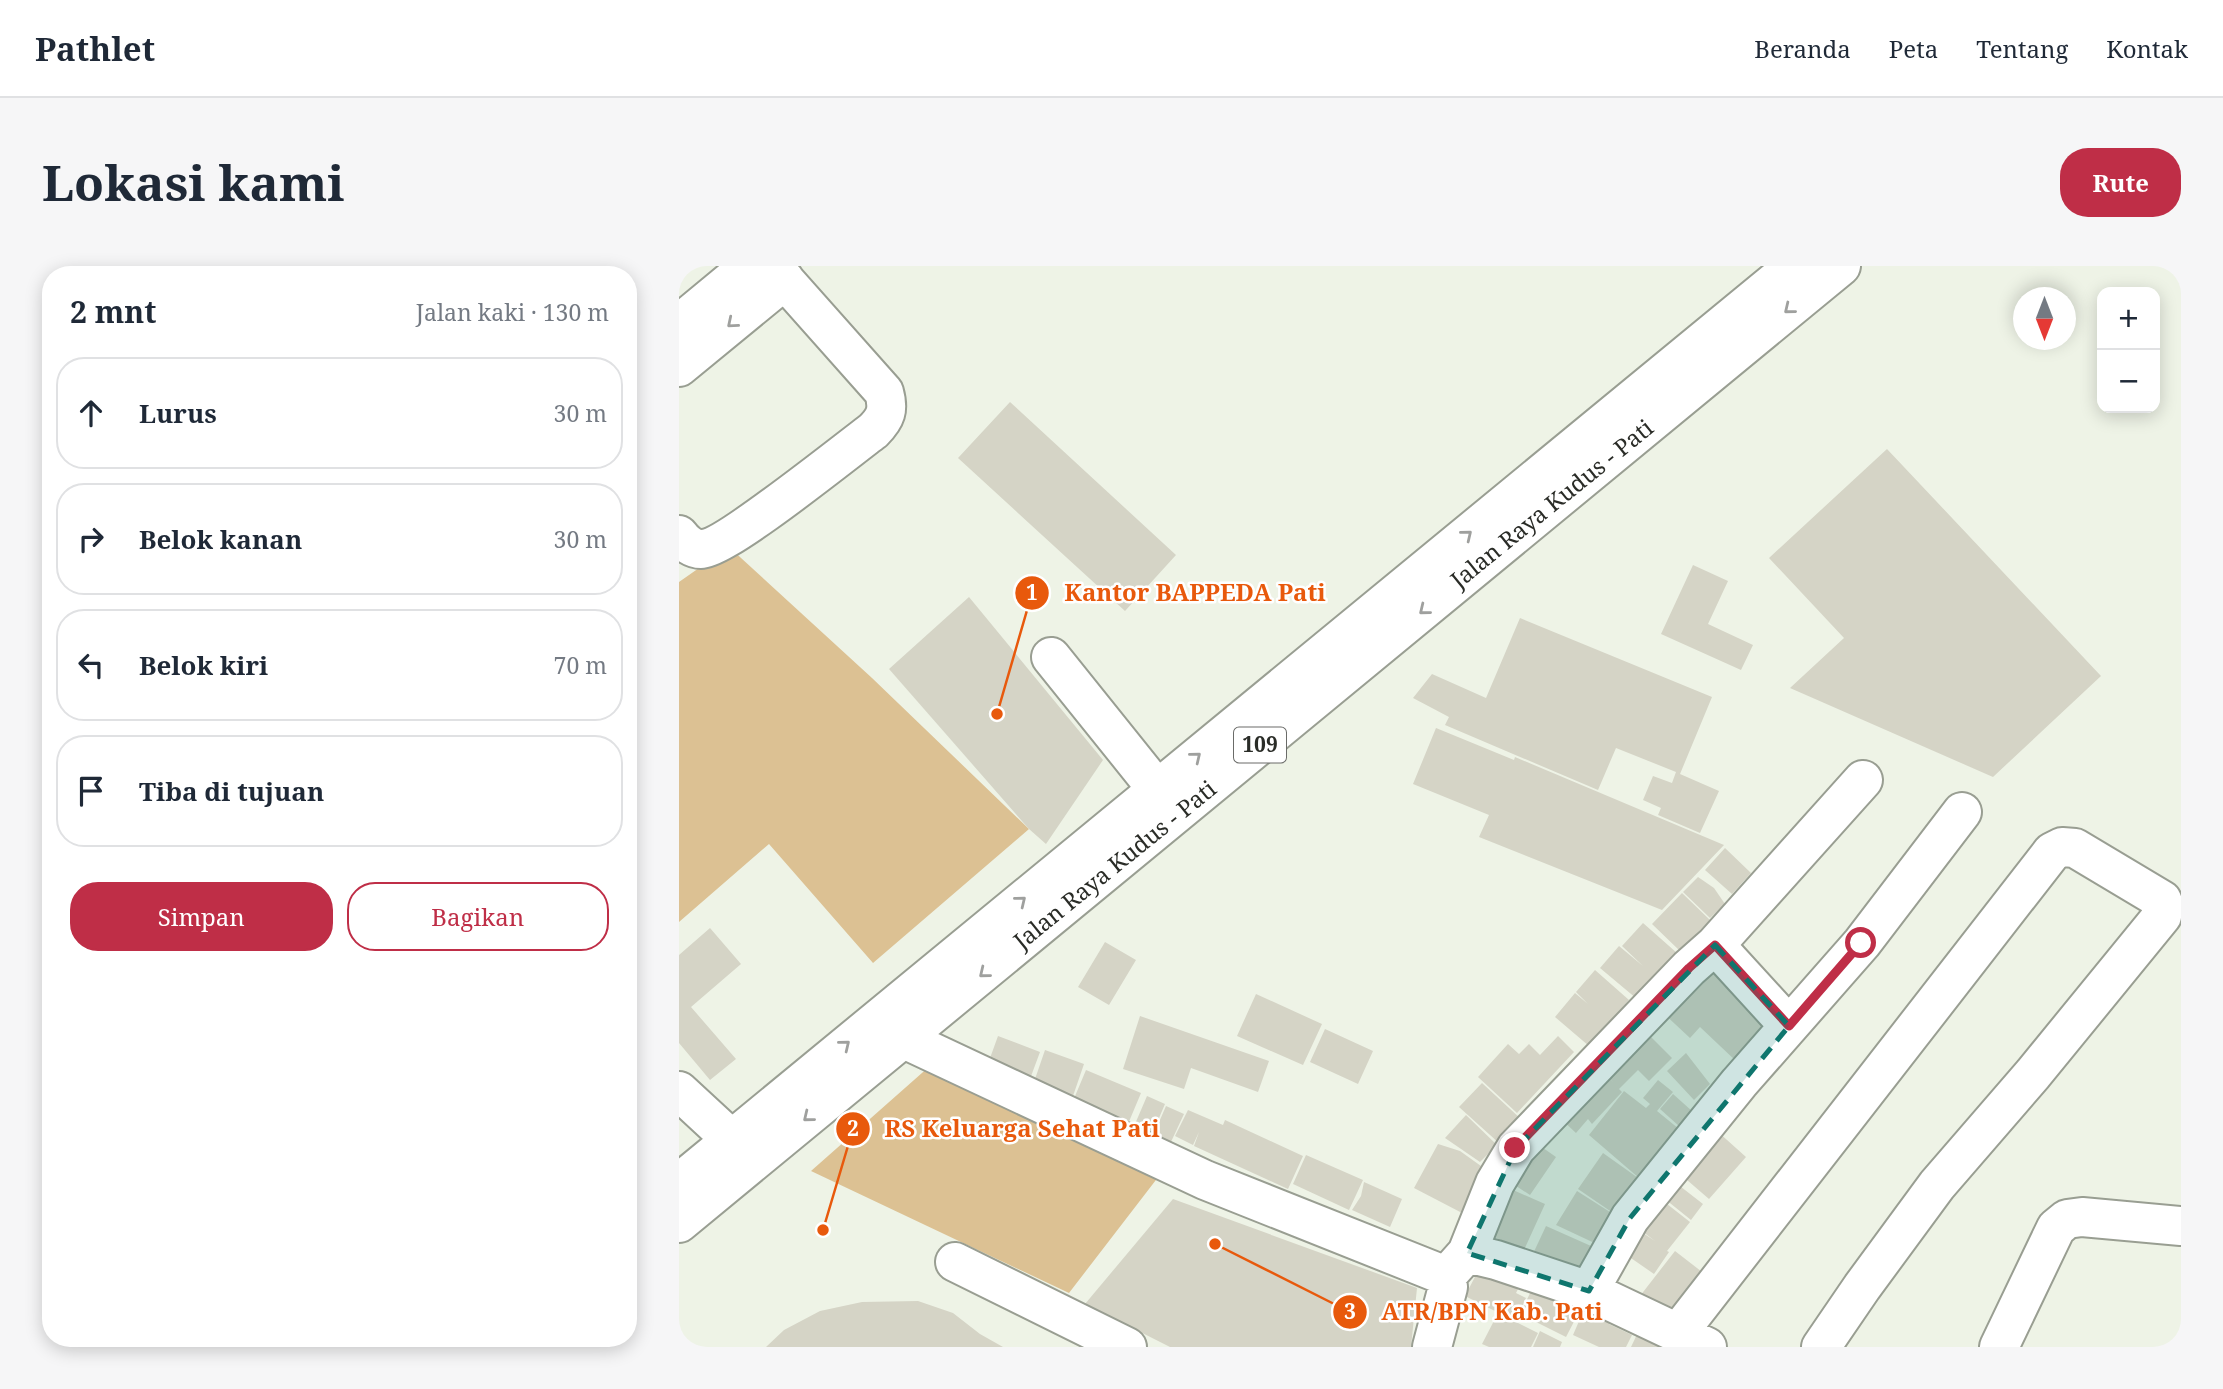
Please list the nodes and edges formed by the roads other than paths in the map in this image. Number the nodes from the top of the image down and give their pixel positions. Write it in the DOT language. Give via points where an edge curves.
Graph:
graph roads {
  1 [pos="750,266"];
  2 [pos="1794,266"];
  3 [pos="1841,266"];
  4 [pos="778,273"];
  5 [pos="679,324"];
  6 [pos="679,368"];
  7 [pos="679,535"];
  8 [pos="1051,657"];
  9 [pos="1863,780"];
  10 [pos="1157,789"];
  11 [pos="1962,812"];
  12 [pos="1715,945"];
  13 [pos="1789,1026"];
  14 [pos="904,1039"];
  15 [pos="679,1091"];
  16 [pos="731,1139"];
  17 [pos="679,1182"];
  18 [pos="679,1223"];
  19 [pos="2181,1226"];
  20 [pos="955,1262"];
  21 [pos="1457,1265"];
  22 [pos="1589,1291"];
  23 [pos="1693,1340"];
  24 [pos="1127,1347"];
  25 [pos="1432,1347"];
  26 [pos="1821,1347"];
  27 [pos="1999,1347"];
  1 -- 5 [label="street"];
  10 -- 2 [label="street, Jalan Raya Kudus - Pati / 109, one-way"];
  3 -- 14 [label="street, Jalan Raya Kudus - Pati / 109, one-way"];
  4 -- 6 [label="street, one-way"];
  4 -- 7 [label="street" via="884,392 888,407 884,420 736,533 698,550"];
  8 -- 10 [label="street"];
  9 -- 12 [label="street"];
  16 -- 10 [label="street, Jalan Raya Kudus - Pati / 109, one-way"];
  11 -- 13 [label="street" via="1861,943"];
  12 -- 13 [label="street"];
  12 -- 21 [label="street" via="1515,1148"];
  13 -- 22 [label="street" via="1630,1218"];
  14 -- 18 [label="street, Jalan Raya Kudus - Pati / 109, one-way"];
  14 -- 21 [label="street" via="1205,1180"];
  15 -- 16 [label="street"];
  16 -- 17 [label="street, Jalan Raya Kudus - Pati / 109"];
  19 -- 27 [label="street" via="2067,1219 2056,1228"];
  20 -- 24 [label="street"];
  21 -- 22 [label="street" via="1496,1259"];
  21 -- 25 [label="street"];
  22 -- 23 [label="street"];
  23 -- 26 [label="street" via="2052,852 2075,848 2162,900 2162,916 1937,1185"];
}
